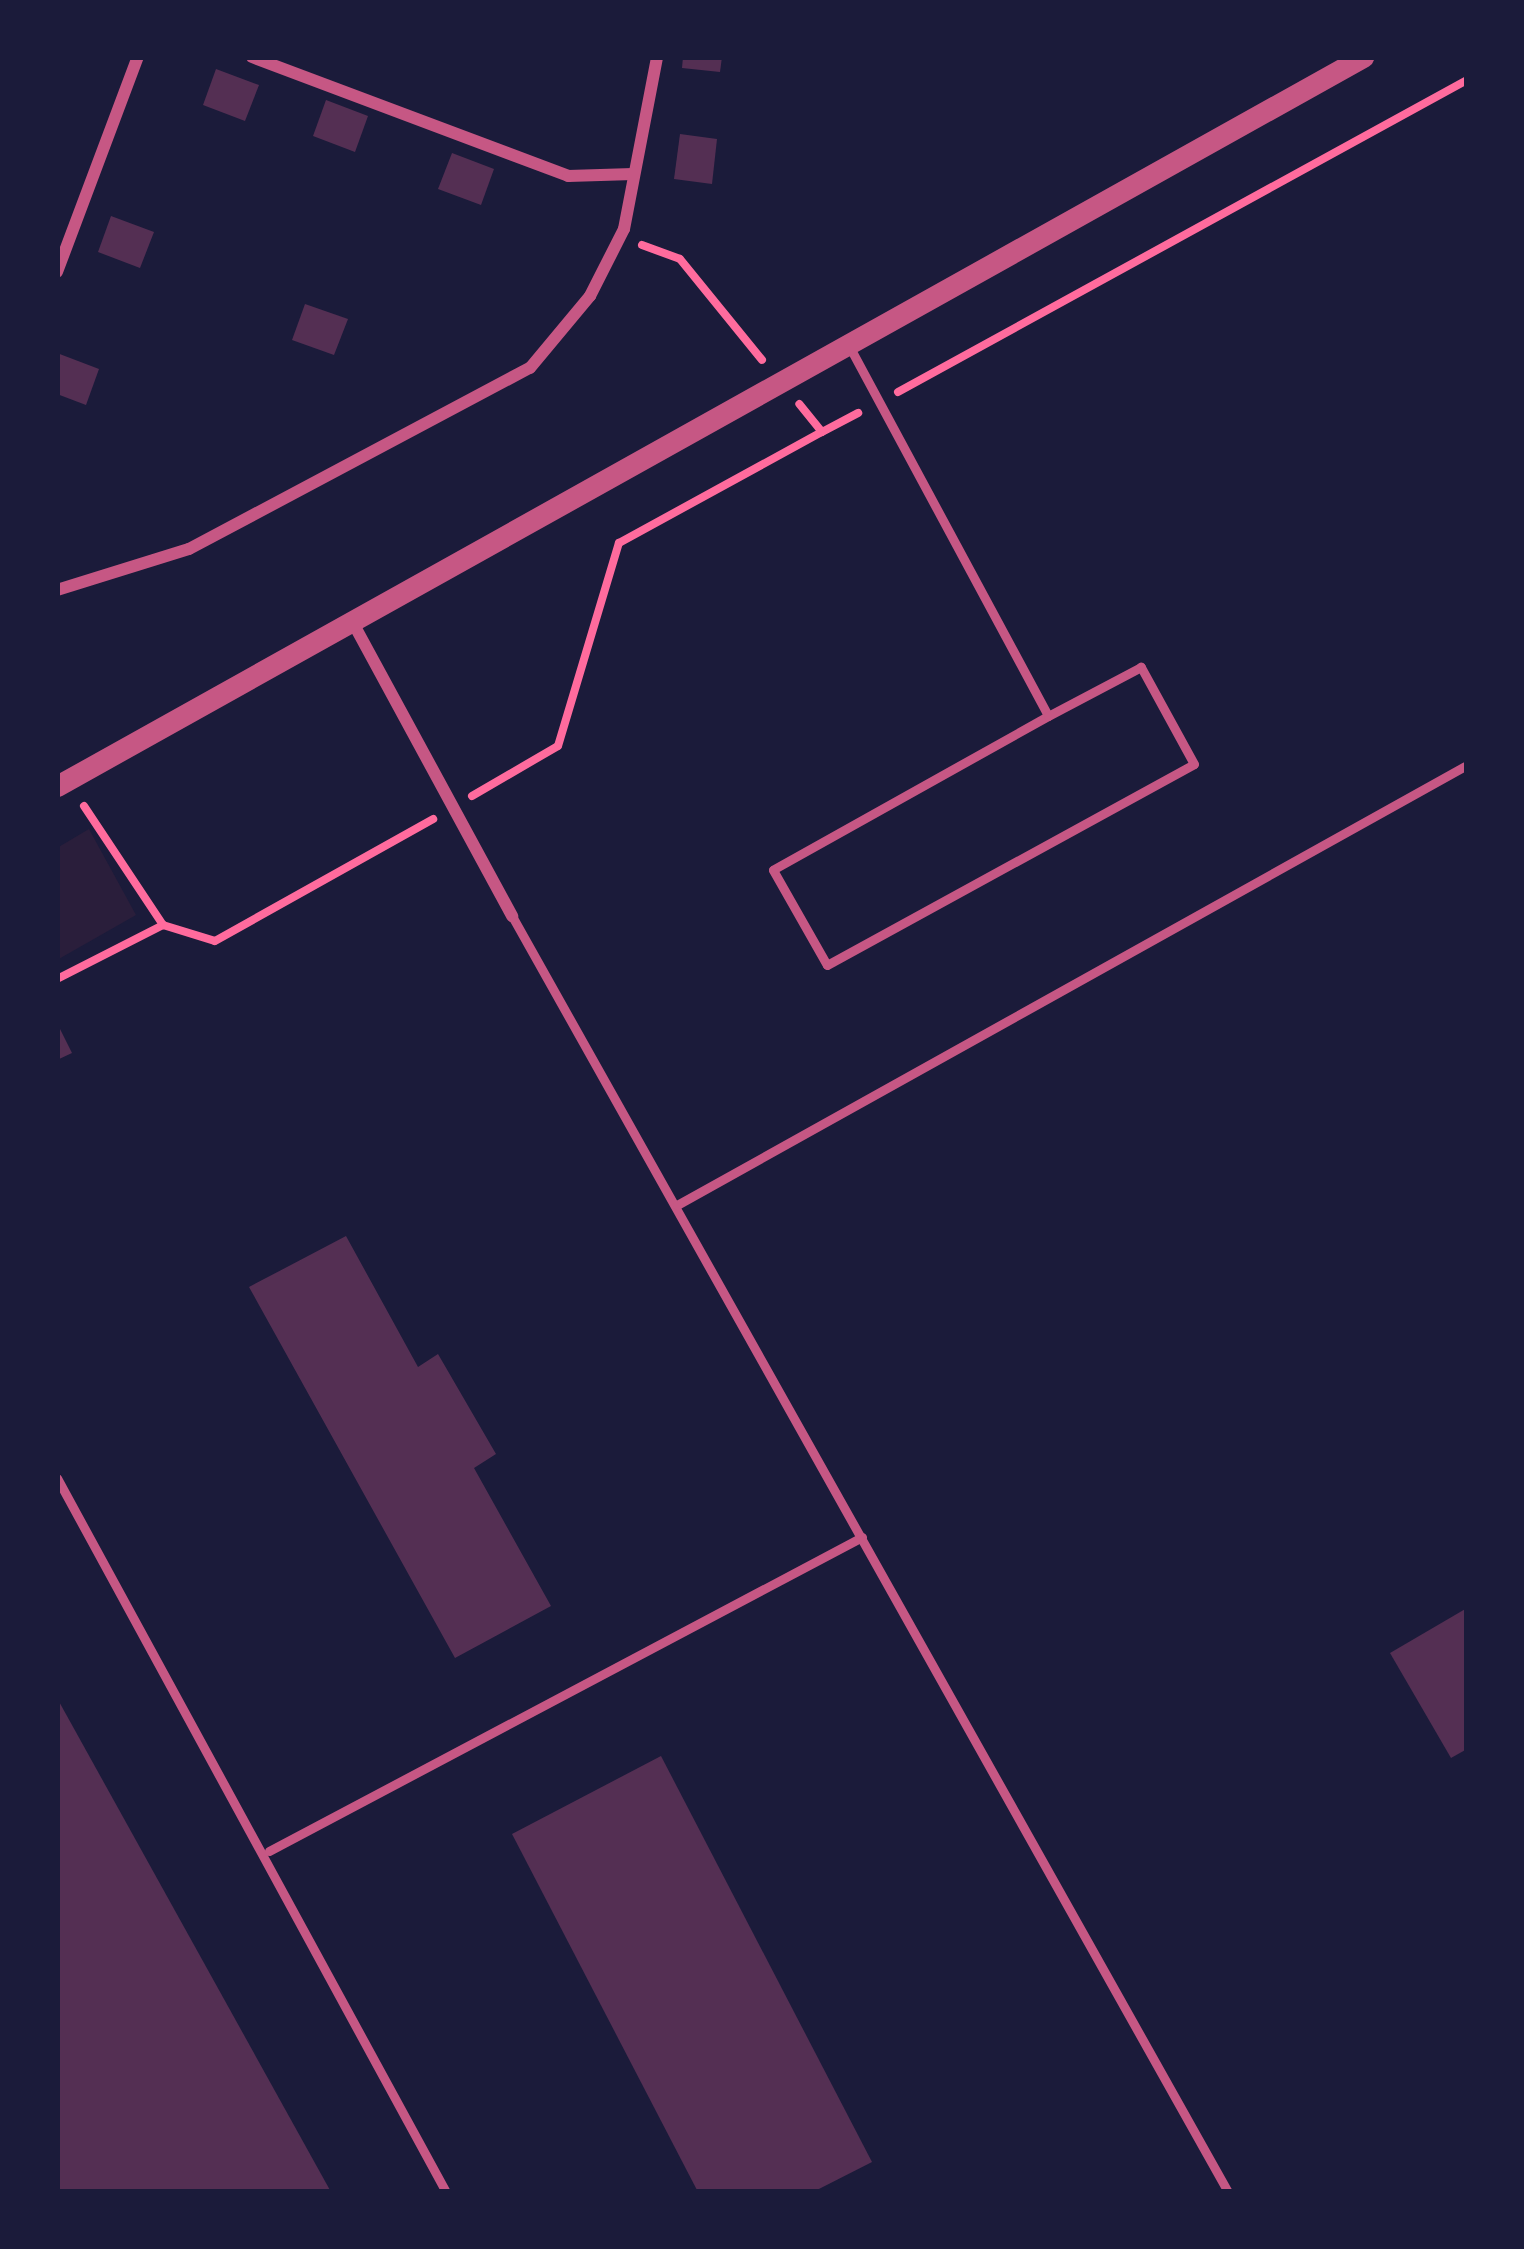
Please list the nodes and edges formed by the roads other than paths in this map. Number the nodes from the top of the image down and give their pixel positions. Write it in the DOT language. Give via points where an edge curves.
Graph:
graph roads {
  1 [pos="138,57"];
  2 [pos="251,57"];
  3 [pos="657,57"];
  4 [pos="1364,57"];
  5 [pos="633,174"];
  6 [pos="57,272"];
  7 [pos="848,344"];
  8 [pos="57,590"];
  9 [pos="352,621"];
  10 [pos="1048,716"];
  11 [pos="1467,765"];
  12 [pos="62,783"];
  13 [pos="512,916"];
  14 [pos="677,1205"];
  15 [pos="57,1478"];
  16 [pos="862,1537"];
  17 [pos="269,1851"];
  18 [pos="446,2192"];
  19 [pos="1228,2192"];
  1 -- 6 [label="street"];
  2 -- 5 [label="street" via="568,176"];
  3 -- 5 [label="street"];
  4 -- 7 [label="street"];
  5 -- 8 [label="street" via="620,237 590,296 530,368 189,549"];
  7 -- 9 [label="street"];
  7 -- 10 [label="lane"];
  9 -- 12 [label="street"];
  9 -- 13 [label="street"];
  10 -- 10 [label="lane" via="773,870 827,965 1194,764 1141,667"];
  11 -- 14 [label="lane"];
  13 -- 14 [label="lane"];
  14 -- 16 [label="lane"];
  15 -- 17 [label="lane"];
  16 -- 17 [label="lane"];
  16 -- 19 [label="lane"];
  17 -- 18 [label="lane"];
}
